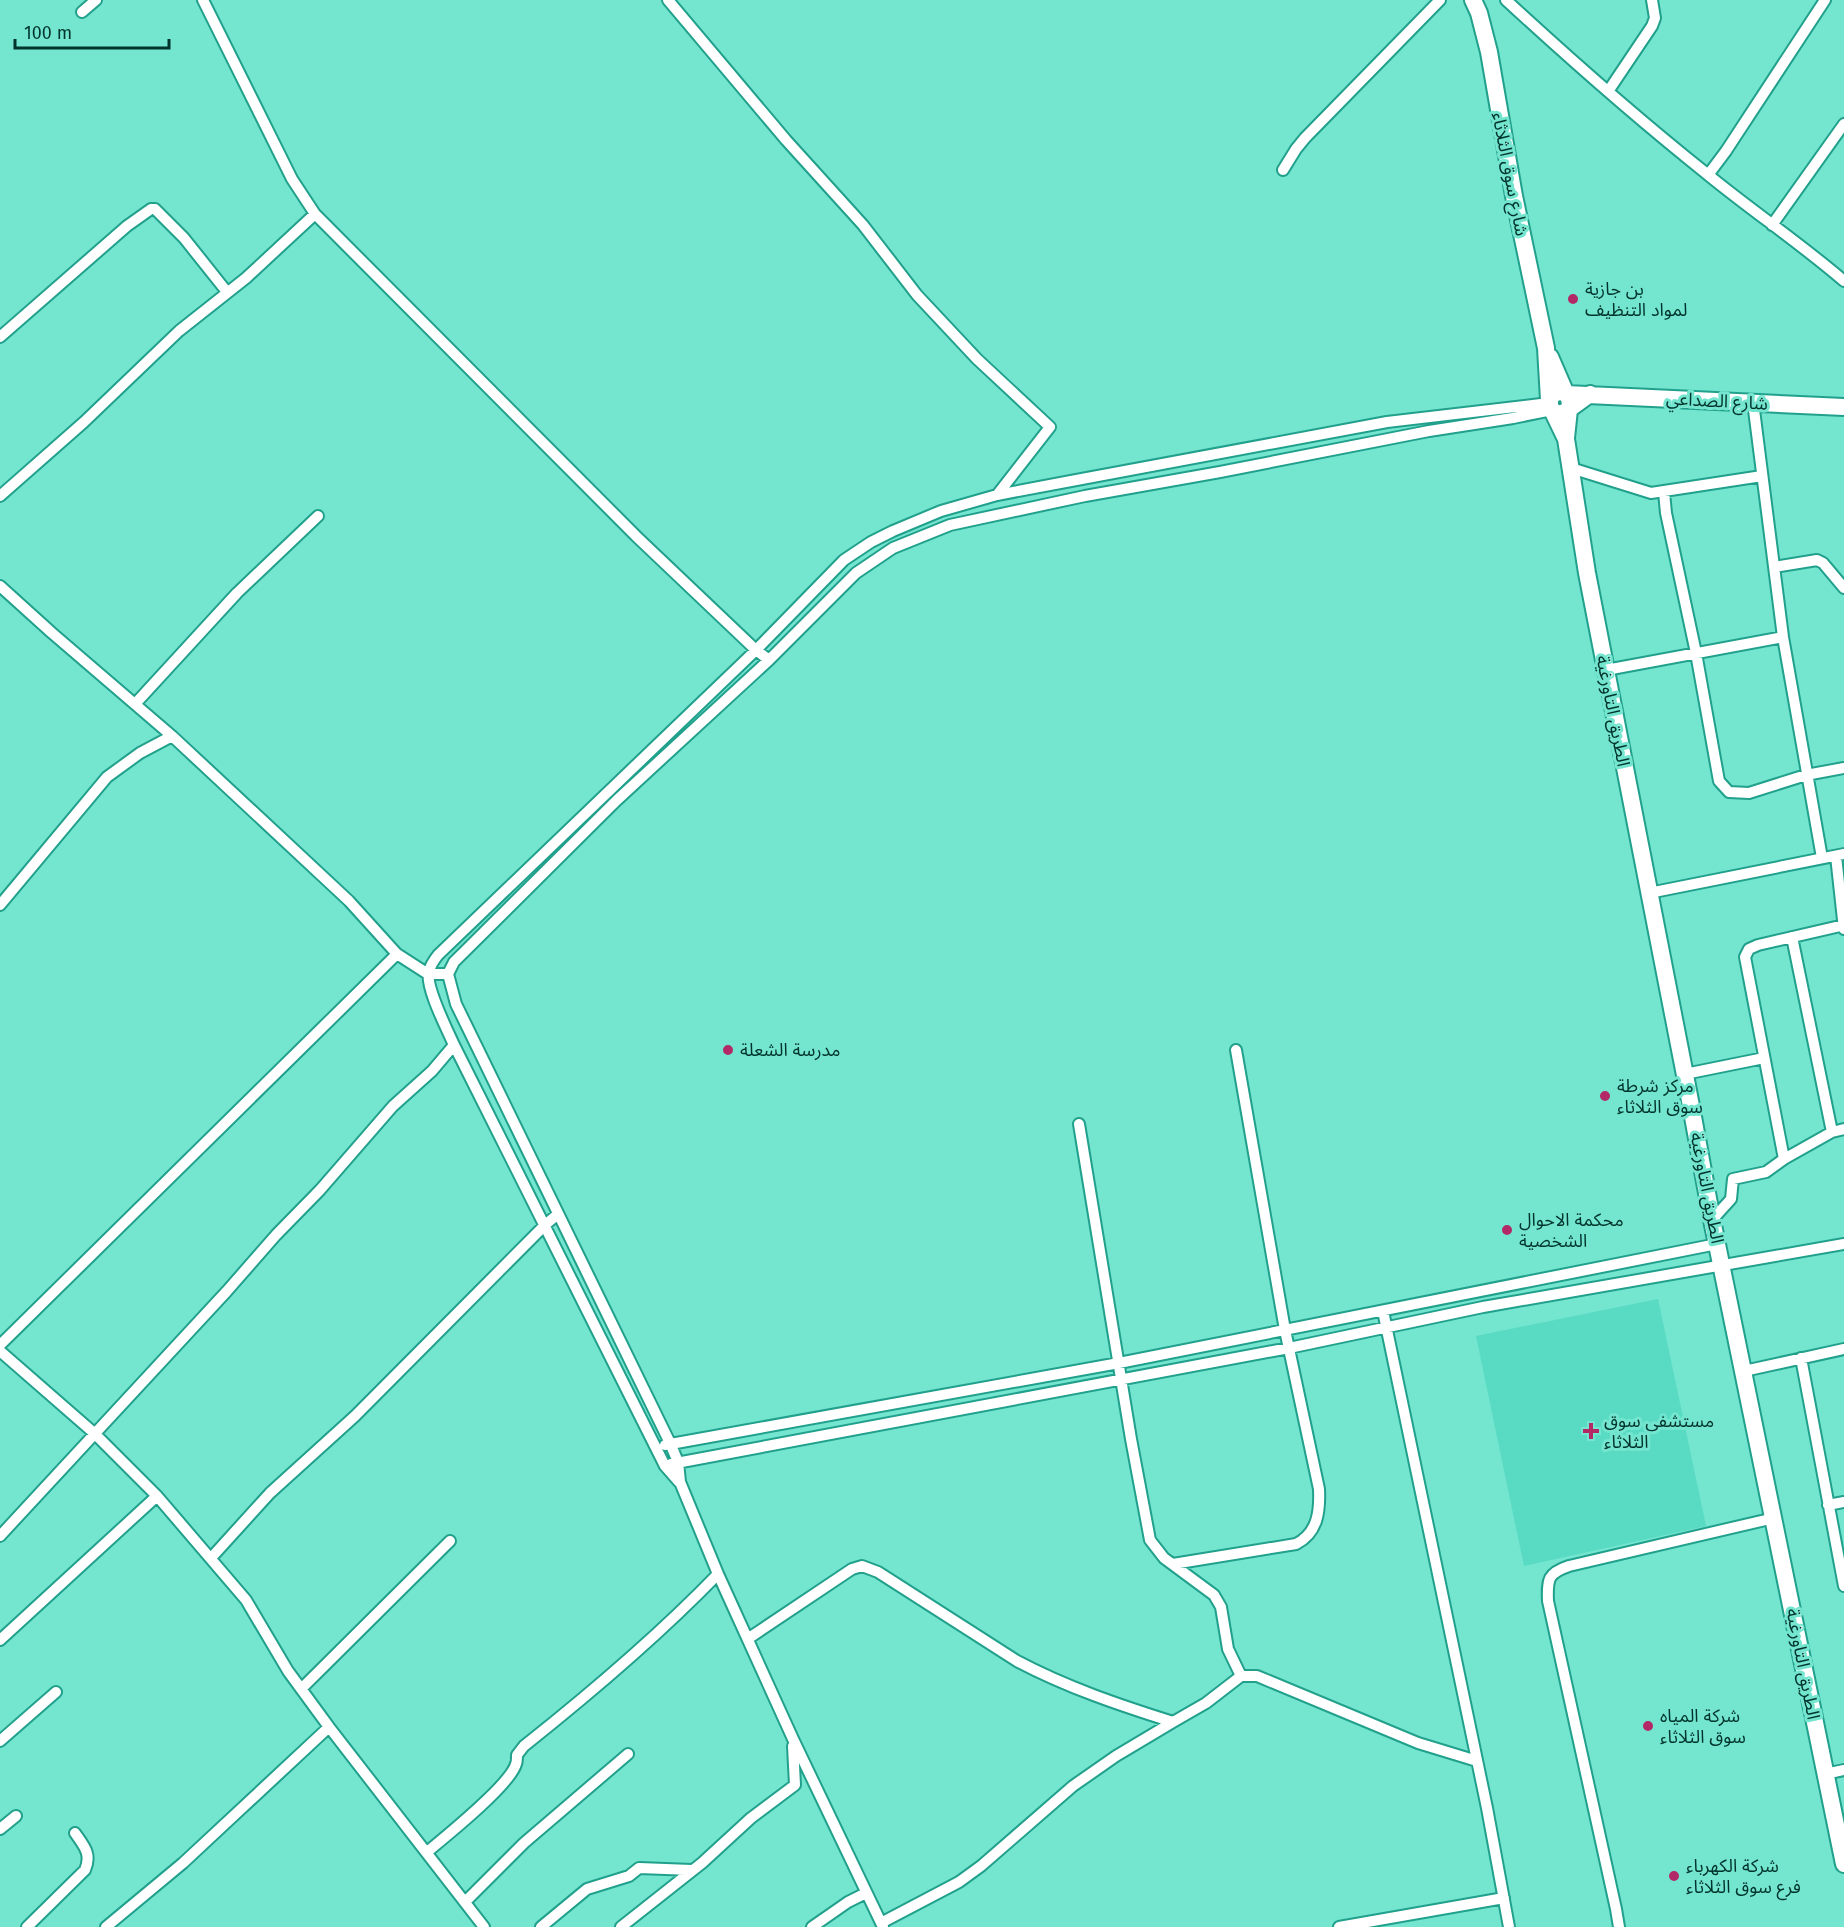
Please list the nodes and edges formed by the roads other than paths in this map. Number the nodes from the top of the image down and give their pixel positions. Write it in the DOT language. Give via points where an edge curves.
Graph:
graph roads {
  1 [pos="96,0"];
  2 [pos="202,0"];
  3 [pos="668,0"];
  4 [pos="1440,0"];
  5 [pos="1473,0"];
  6 [pos="1506,0"];
  7 [pos="1652,0"];
  8 [pos="1825,0"];
  9 [pos="82,12"];
  10 [pos="1608,90"];
  11 [pos="1844,124"];
  12 [pos="1283,170"];
  13 [pos="1708,175"];
  14 [pos="315,214"];
  15 [pos="1772,225"];
  16 [pos="1844,281"];
  17 [pos="227,292"];
  18 [pos="0,337"];
  19 [pos="1753,402"];
  20 [pos="1557,403"];
  21 [pos="1844,407"];
  22 [pos="1215,453"];
  23 [pos="1571,468"];
  24 [pos="1220,472"];
  25 [pos="1762,476"];
  26 [pos="1664,492"];
  27 [pos="998,495"];
  28 [pos="0,496"];
  29 [pos="318,516"];
  30 [pos="1774,567"];
  31 [pos="0,586"];
  32 [pos="1844,588"];
  33 [pos="1783,637"];
  34 [pos="756,650"];
  35 [pos="1696,653"];
  36 [pos="768,660"];
  37 [pos="1606,670"];
  38 [pos="135,704"];
  39 [pos="172,736"];
  40 [pos="1844,768"];
  41 [pos="1806,775"];
  42 [pos="584,814"];
  43 [pos="594,824"];
  44 [pos="1840,855"];
  45 [pos="1822,858"];
  46 [pos="1648,893"];
  47 [pos="0,905"];
  48 [pos="1844,927"];
  49 [pos="1792,937"];
  50 [pos="397,954"];
  51 [pos="428,974"];
  52 [pos="448,974"];
  53 [pos="454,1045"];
  54 [pos="1236,1050"];
  55 [pos="1764,1058"];
  56 [pos="1685,1074"];
  57 [pos="1078,1124"];
  58 [pos="1844,1129"];
  59 [pos="1832,1132"];
  60 [pos="1784,1159"];
  61 [pos="558,1214"];
  62 [pos="1712,1220"];
  63 [pos="545,1225"];
  64 [pos="1717,1244"];
  65 [pos="1844,1244"];
  66 [pos="1722,1264"];
  67 [pos="1383,1311"];
  68 [pos="1386,1329"];
  69 [pos="1285,1330"];
  70 [pos="0,1345"];
  71 [pos="1289,1348"];
  72 [pos="1844,1349"];
  73 [pos="0,1351"];
  74 [pos="1800,1358"];
  75 [pos="1119,1363"];
  76 [pos="1744,1371"];
  77 [pos="1122,1380"];
  78 [pos="94,1433"];
  79 [pos="670,1443"];
  80 [pos="656,1448"];
  81 [pos="678,1462"];
  82 [pos="665,1466"];
  83 [pos="680,1482"];
  84 [pos="157,1496"];
  85 [pos="1844,1502"];
  86 [pos="1828,1505"];
  87 [pos="1774,1518"];
  88 [pos="0,1536"];
  89 [pos="450,1541"];
  90 [pos="211,1558"];
  91 [pos="1173,1564"];
  92 [pos="718,1574"];
  93 [pos="1844,1586"];
  94 [pos="749,1638"];
  95 [pos="0,1640"];
  96 [pos="1241,1676"];
  97 [pos="301,1689"];
  98 [pos="56,1692"];
  99 [pos="1173,1722"];
  100 [pos="329,1728"];
  101 [pos="793,1739"];
  102 [pos="0,1741"];
  103 [pos="628,1754"];
  104 [pos="1477,1761"];
  105 [pos="1844,1770"];
  106 [pos="1825,1774"];
  107 [pos="16,1816"];
  108 [pos="0,1829"];
  109 [pos="75,1833"];
  110 [pos="427,1852"];
  111 [pos="1844,1864"];
  112 [pos="692,1870"];
  113 [pos="866,1893"];
  114 [pos="1504,1898"];
  115 [pos="465,1902"];
  116 [pos="882,1925"];
  117 [pos="27,1927"];
  118 [pos="106,1927"];
  119 [pos="484,1927"];
  120 [pos="541,1927"];
  121 [pos="621,1927"];
  122 [pos="812,1927"];
  123 [pos="1339,1927"];
  124 [pos="1509,1927"];
  125 [pos="1619,1927"];
  1 -- 9 [label="street"];
  2 -- 14 [label="street" via="292,179"];
  3 -- 27 [label="street" via="862,225 916,295 1050,427"];
  4 -- 12 [label="street" via="1305,138"];
  5 -- 20 [label="street, شارع سوق الثلاثاء" via="1489,52"];
  6 -- 10 [label="street"];
  7 -- 10 [label="street" via="1652,26"];
  8 -- 13 [label="street"];
  10 -- 13 [label="street"];
  11 -- 15 [label="street"];
  13 -- 15 [label="street"];
  14 -- 17 [label="street"];
  14 -- 34 [label="street" via="636,536"];
  15 -- 16 [label="street"];
  17 -- 18 [label="street" via="184,238 151,209"];
  17 -- 28 [label="street" via="179,331"];
  19 -- 20 [label="street, شارع الصداعي" via="1590,394"];
  19 -- 21 [label="street, شارع الصداعي"];
  19 -- 25 [label="street"];
  20 -- 22 [label="street" via="1387,422"];
  20 -- 23 [label="street, الطريق التاورغية"];
  20 -- 24 [label="street" via="1480,424"];
  22 -- 24 [label="street"];
  22 -- 27 [label="street"];
  23 -- 26 [label="street" via="1652,493"];
  23 -- 37 [label="street, الطريق التاورغية"];
  24 -- 36 [label="street" via="950,525 893,548 856,573"];
  25 -- 26 [label="street"];
  25 -- 30 [label="street"];
  26 -- 35 [label="street"];
  27 -- 34 [label="street" via="941,511 871,542 844,560"];
  29 -- 38 [label="street" via="237,593"];
  30 -- 32 [label="street" via="1817,560"];
  30 -- 33 [label="street"];
  31 -- 38 [label="street"];
  33 -- 35 [label="street"];
  33 -- 41 [label="street"];
  34 -- 36 [label="street"];
  34 -- 42 [label="street"];
  35 -- 37 [label="street"];
  35 -- 41 [label="street" via="1719,781 1729,792 1749,793"];
  36 -- 43 [label="street"];
  37 -- 46 [label="street, الطريق التاورغية"];
  38 -- 39 [label="street"];
  39 -- 47 [label="street" via="107,777"];
  39 -- 50 [label="street" via="349,901"];
  40 -- 41 [label="street"];
  41 -- 45 [label="street"];
  42 -- 43 [label="street"];
  42 -- 51 [label="street" via="438,955"];
  43 -- 52 [label="street" via="453,962"];
  44 -- 45 [label="street"];
  44 -- 48 [label="street"];
  45 -- 46 [label="street"];
  46 -- 56 [label="street, الطريق التاورغية"];
  48 -- 49 [label="street"];
  49 -- 55 [label="street" via="1749,949 1746,957"];
  49 -- 59 [label="street"];
  50 -- 51 [label="street"];
  50 -- 70 [label="street"];
  51 -- 52 [label="street"];
  51 -- 53 [label="street" via="435,1002"];
  52 -- 61 [label="street" via="456,1004"];
  53 -- 63 [label="street"];
  53 -- 78 [label="street" via="393,1106"];
  54 -- 69 [label="street"];
  55 -- 56 [label="street"];
  55 -- 60 [label="street"];
  56 -- 62 [label="street, الطريق التاورغية"];
  57 -- 75 [label="street"];
  58 -- 59 [label="street"];
  59 -- 60 [label="street"];
  60 -- 62 [label="street" via="1766,1172 1733,1179 1731,1199"];
  61 -- 63 [label="street"];
  61 -- 79 [label="street"];
  62 -- 64 [label="street, الطريق التاورغية"];
  63 -- 80 [label="street"];
  63 -- 90 [label="street" via="355,1416 270,1493"];
  64 -- 66 [label="street, الطريق التاورغية"];
  64 -- 67 [label="street"];
  65 -- 66 [label="street"];
  66 -- 68 [label="street" via="1483,1307"];
  66 -- 76 [label="street, الطريق التاورغية"];
  67 -- 68 [label="street"];
  67 -- 69 [label="street"];
  68 -- 71 [label="street"];
  68 -- 104 [label="street"];
  69 -- 71 [label="street"];
  69 -- 75 [label="street"];
  71 -- 77 [label="street"];
  71 -- 91 [label="street" via="1319,1489 1320,1505 1311,1532 1296,1544"];
  72 -- 74 [label="street"];
  73 -- 78 [label="street"];
  74 -- 76 [label="street"];
  74 -- 86 [label="street"];
  75 -- 77 [label="street"];
  75 -- 79 [label="street"];
  76 -- 87 [label="street, الطريق التاورغية"];
  77 -- 81 [label="street"];
  77 -- 91 [label="street" via="1150,1540"];
  78 -- 84 [label="street"];
  78 -- 88 [label="street"];
  79 -- 80 [label="street"];
  79 -- 81 [label="street"];
  80 -- 82 [label="street"];
  81 -- 82 [label="street"];
  81 -- 83 [label="street"];
  82 -- 83 [label="street"];
  83 -- 92 [label="street"];
  84 -- 90 [label="street"];
  84 -- 95 [label="street"];
  85 -- 86 [label="street"];
  86 -- 93 [label="street"];
  87 -- 106 [label="street, الطريق التاورغية"];
  87 -- 125 [label="street" via="1569,1566 1549,1578 1548,1600"];
  89 -- 97 [label="street"];
  90 -- 97 [label="street" via="246,1600"];
  91 -- 96 [label="street" via="1214,1594 1221,1607 1228,1649"];
  92 -- 94 [label="street"];
  92 -- 110 [label="street" via="609,1678 524,1746 513,1772 498,1789"];
  94 -- 99 [label="street" via="862,1566 878,1572 1040,1673"];
  94 -- 101 [label="street"];
  96 -- 99 [label="street"];
  96 -- 104 [label="street" via="1257,1676 1418,1743"];
  97 -- 100 [label="street"];
  98 -- 102 [label="street"];
  99 -- 116 [label="street" via="1073,1786 959,1882"];
  100 -- 110 [label="street"];
  100 -- 118 [label="street" via="183,1863"];
  101 -- 112 [label="street" via="795,1785"];
  101 -- 113 [label="street"];
  103 -- 115 [label="street" via="524,1843"];
  104 -- 114 [label="street"];
  105 -- 106 [label="street"];
  106 -- 111 [label="street, الطريق التاورغية"];
  107 -- 108 [label="street"];
  109 -- 117 [label="street" via="88,1852 85,1870"];
  110 -- 115 [label="street"];
  112 -- 120 [label="street" via="639,1868 629,1876 587,1890"];
  112 -- 121 [label="street"];
  113 -- 116 [label="street"];
  113 -- 122 [label="street"];
  114 -- 123 [label="street"];
  114 -- 124 [label="street"];
  115 -- 119 [label="street"];
}
